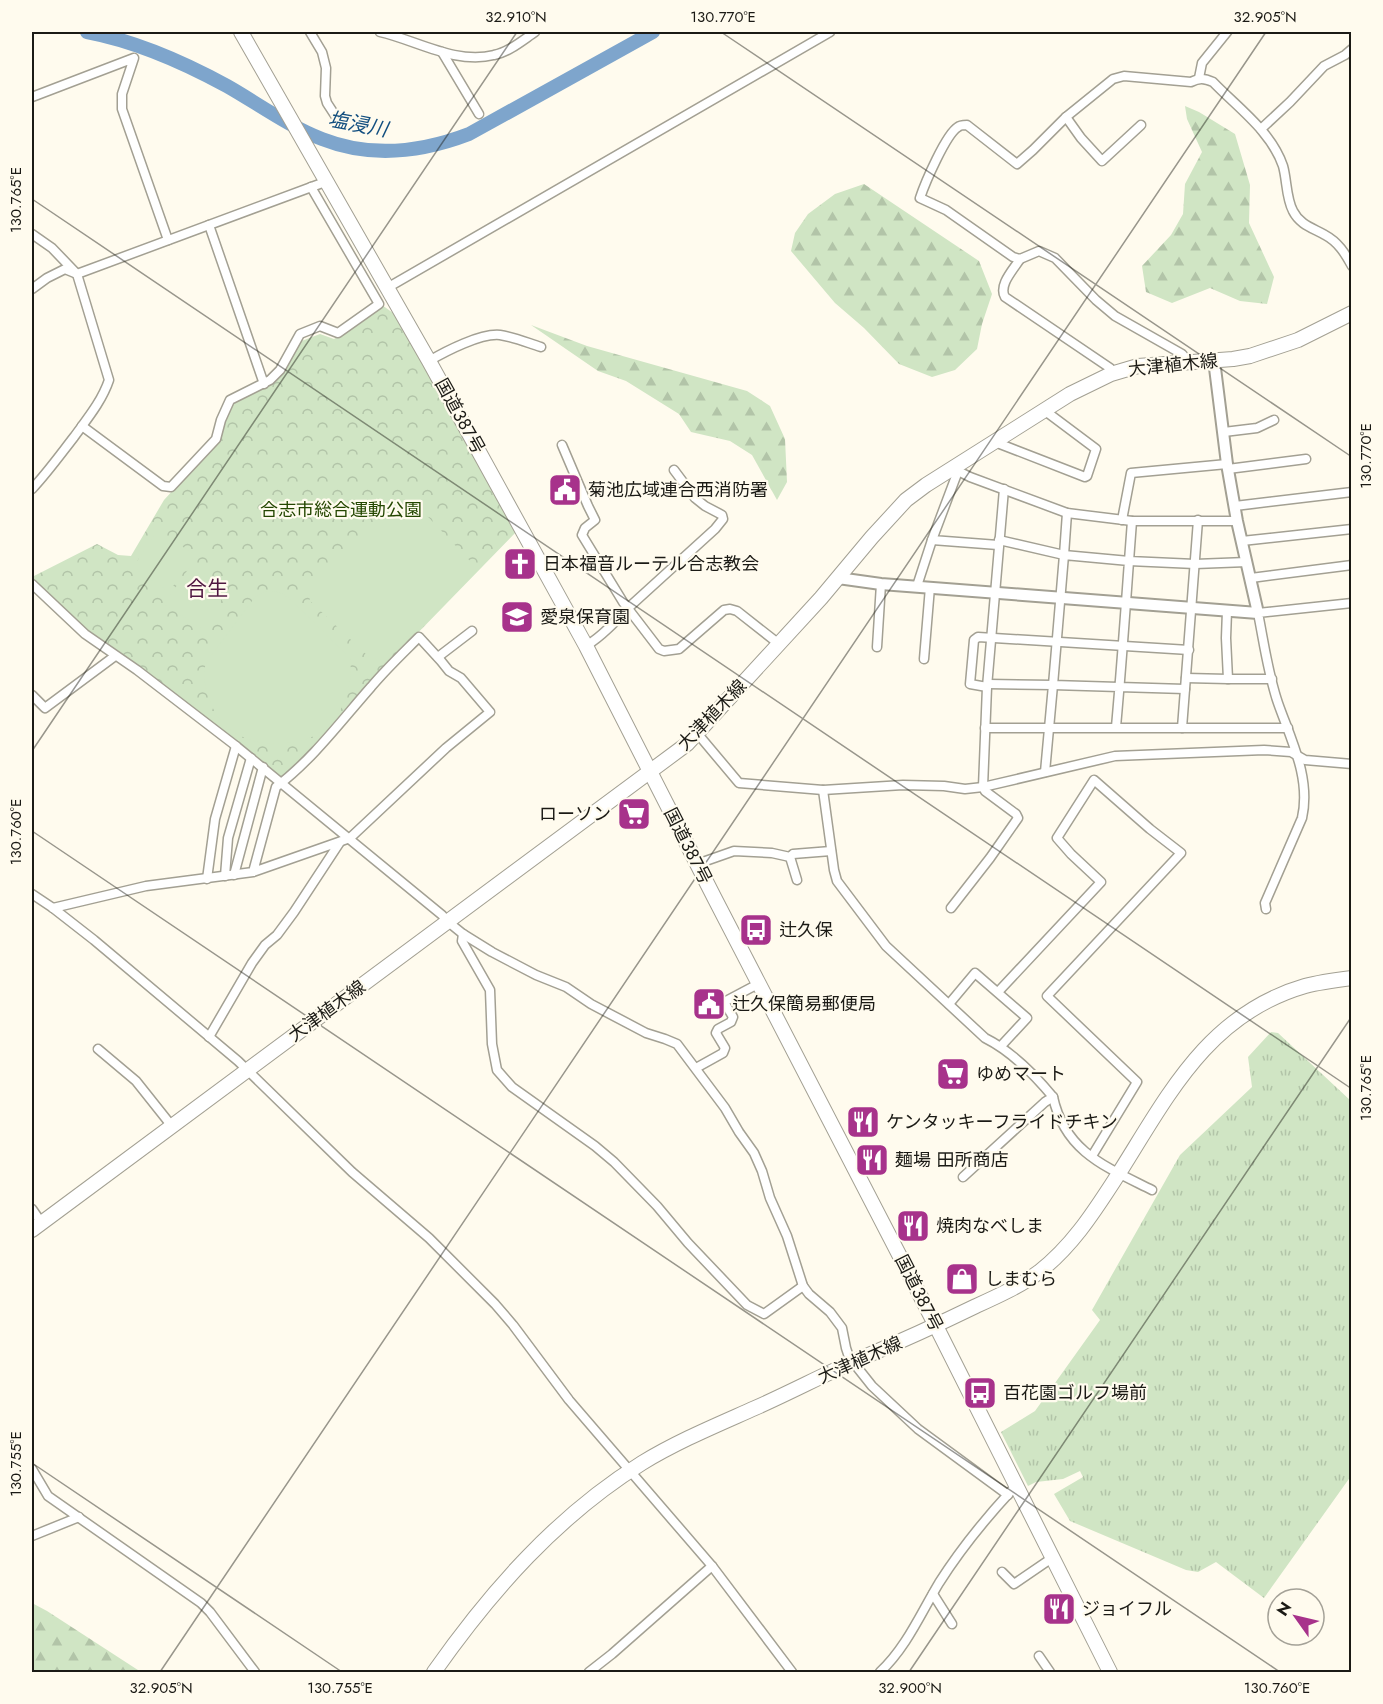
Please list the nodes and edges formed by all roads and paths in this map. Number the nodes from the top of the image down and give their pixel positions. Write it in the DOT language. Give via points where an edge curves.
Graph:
graph roads {
  1 [pos="241,32"];
  2 [pos="310,32"];
  3 [pos="380,32"];
  4 [pos="535,32"];
  5 [pos="830,32"];
  6 [pos="1227,32"];
  7 [pos="1352,49"];
  8 [pos="442,52"];
  9 [pos="1199,78"];
  10 [pos="32,97"];
  11 [pos="479,114"];
  12 [pos="1066,117"];
  13 [pos="340,123"];
  14 [pos="1141,125"];
  15 [pos="1261,129"];
  16 [pos="326,182"];
  17 [pos="312,187"];
  18 [pos="209,225"];
  19 [pos="32,234"];
  20 [pos="168,240"];
  21 [pos="1349,255"];
  22 [pos="1020,259"];
  23 [pos="1352,266"];
  24 [pos="77,274"];
  25 [pos="387,288"];
  26 [pos="32,289"];
  27 [pos="1352,312"];
  28 [pos="542,347"];
  29 [pos="1214,360"];
  30 [pos="429,361"];
  31 [pos="1190,362"];
  32 [pos="1113,373"];
  33 [pos="264,384"];
  34 [pos="1044,410"];
  35 [pos="1274,420"];
  36 [pos="82,426"];
  37 [pos="1224,432"];
  38 [pos="996,440"];
  39 [pos="562,444"];
  40 [pos="1306,459"];
  41 [pos="1228,466"];
  42 [pos="674,470"];
  43 [pos="955,470"];
  44 [pos="32,489"];
  45 [pos="1004,489"];
  46 [pos="1352,492"];
  47 [pos="1235,506"];
  48 [pos="1067,513"];
  49 [pos="1198,520"];
  50 [pos="1127,521"];
  51 [pos="1237,521"];
  52 [pos="1352,529"];
  53 [pos="932,540"];
  54 [pos="1242,541"];
  55 [pos="999,542"];
  56 [pos="1064,555"];
  57 [pos="1129,561"];
  58 [pos="1247,562"];
  59 [pos="1195,564"];
  60 [pos="1352,565"];
  61 [pos="838,578"];
  62 [pos="1251,578"];
  63 [pos="32,584"];
  64 [pos="881,584"];
  65 [pos="917,586"];
  66 [pos="930,587"];
  67 [pos="994,592"];
  68 [pos="1061,597"];
  69 [pos="1126,602"];
  70 [pos="1352,603"];
  71 [pos="1192,608"];
  72 [pos="627,609"];
  73 [pos="1227,611"];
  74 [pos="1258,613"];
  75 [pos="473,633"];
  76 [pos="992,639"];
  77 [pos="1057,643"];
  78 [pos="779,644"];
  79 [pos="586,646"];
  80 [pos="1123,646"];
  81 [pos="877,647"];
  82 [pos="1189,650"];
  83 [pos="115,656"];
  84 [pos="440,659"];
  85 [pos="924,659"];
  86 [pos="1186,678"];
  87 [pos="1228,679"];
  88 [pos="1272,679"];
  89 [pos="987,685"];
  90 [pos="1053,685"];
  91 [pos="1119,687"];
  92 [pos="1185,689"];
  93 [pos="32,695"];
  94 [pos="1116,727"];
  95 [pos="985,728"];
  96 [pos="1049,728"];
  97 [pos="1288,728"];
  98 [pos="1182,729"];
  99 [pos="697,733"];
  100 [pos="236,746"];
  101 [pos="1298,756"];
  102 [pos="251,758"];
  103 [pos="1352,764"];
  104 [pos="263,767"];
  105 [pos="650,771"];
  106 [pos="1045,772"];
  107 [pos="282,782"];
  108 [pos="983,787"];
  109 [pos="823,790"];
  110 [pos="350,838"];
  111 [pos="340,842"];
  112 [pos="831,851"];
  113 [pos="790,857"];
  114 [pos="697,864"];
  115 [pos="253,872"];
  116 [pos="230,876"];
  117 [pos="207,879"];
  118 [pos="797,880"];
  119 [pos="32,894"];
  120 [pos="53,908"];
  121 [pos="951,908"];
  122 [pos="1266,909"];
  123 [pos="447,921"];
  124 [pos="463,934"];
  125 [pos="1352,978"];
  126 [pos="758,984"];
  127 [pos="998,992"];
  128 [pos="950,1004"];
  129 [pos="209,1037"];
  130 [pos="1001,1046"];
  131 [pos="98,1049"];
  132 [pos="696,1068"];
  133 [pos="247,1070"];
  134 [pos="1053,1097"];
  135 [pos="171,1125"];
  136 [pos="1092,1156"];
  137 [pos="1119,1173"];
  138 [pos="963,1177"];
  139 [pos="1152,1190"];
  140 [pos="32,1209"];
  141 [pos="36,1226"];
  142 [pos="803,1287"];
  143 [pos="936,1326"];
  144 [pos="853,1362"];
  145 [pos="32,1469"];
  146 [pos="631,1471"];
  147 [pos="1012,1491"];
  148 [pos="79,1517"];
  149 [pos="32,1536"];
  150 [pos="1052,1558"];
  151 [pos="712,1566"];
  152 [pos="1002,1572"];
  153 [pos="933,1594"];
  154 [pos="952,1624"];
  155 [pos="1039,1656"];
  156 [pos="255,1672"];
  157 [pos="434,1672"];
  158 [pos="589,1672"];
  159 [pos="792,1672"];
  160 [pos="880,1672"];
  161 [pos="1050,1672"];
  162 [pos="1110,1672"];
  1 -- 16 [label="main road, 国道387号"];
  2 -- 13 [label="street" via="326,68 327,103"];
  3 -- 8 [label="street"];
  4 -- 8 [label="street" via="495,55"];
  5 -- 25 [label="street"];
  6 -- 9 [label="street" via="1202,63"];
  7 -- 15 [label="street" via="1324,66"];
  8 -- 11 [label="street"];
  9 -- 12 [label="street" via="1191,82 1124,76 1113,79"];
  9 -- 15 [label="street" via="1213,82"];
  10 -- 20 [label="street" via="134,58 122,94 122,109"];
  12 -- 14 [label="street" via="1102,162"];
  12 -- 22 [label="street" via="1017,164 967,125 959,126 951,134 920,198 946,210"];
  15 -- 21 [label="street" via="1283,167 1292,210 1310,229 1325,235"];
  16 -- 17 [label="street"];
  16 -- 25 [label="main road, 国道387号"];
  17 -- 18 [label="street"];
  17 -- 33 [label="street" via="379,304 338,333 321,326 300,334 280,370"];
  18 -- 20 [label="street"];
  18 -- 33 [label="street"];
  19 -- 24 [label="street"];
  20 -- 24 [label="street"];
  21 -- 23 [label="street"];
  22 -- 31 [label="street" via="1039,251 1055,258 1115,315"];
  22 -- 32 [label="street" via="1003,286 1005,297"];
  24 -- 26 [label="street" via="65,269"];
  24 -- 36 [label="street" via="109,380"];
  25 -- 30 [label="main road, 国道387号"];
  27 -- 29 [label="main road, 大津植木線" via="1298,340 1250,356"];
  28 -- 30 [label="street" via="500,335 488,336"];
  29 -- 31 [label="main road, 大津植木線"];
  29 -- 37 [label="street"];
  30 -- 79 [label="main road, 国道387号"];
  31 -- 32 [label="main road, 大津植木線" via="1138,366"];
  32 -- 34 [label="main road, 大津植木線"];
  33 -- 36 [label="street" via="230,400 216,439 171,487 163,486"];
  34 -- 38 [label="main road, 大津植木線"];
  34 -- 38 [label="street" via="1096,449 1088,476"];
  35 -- 37 [label="street" via="1257,428"];
  36 -- 44 [label="street"];
  37 -- 41 [label="street"];
  38 -- 43 [label="main road, 大津植木線"];
  39 -- 72 [label="street" via="595,520 582,535"];
  40 -- 41 [label="street"];
  41 -- 47 [label="street"];
  41 -- 50 [label="street" via="1131,473"];
  42 -- 72 [label="street" via="695,498 723,519"];
  43 -- 45 [label="street"];
  43 -- 53 [label="street"];
  43 -- 61 [label="main road, 大津植木線" via="906,500"];
  45 -- 48 [label="street"];
  45 -- 55 [label="street"];
  46 -- 47 [label="street"];
  47 -- 51 [label="street"];
  48 -- 50 [label="street"];
  48 -- 56 [label="street"];
  49 -- 50 [label="street"];
  49 -- 51 [label="street"];
  49 -- 59 [label="street"];
  50 -- 57 [label="street"];
  51 -- 54 [label="street"];
  52 -- 54 [label="street"];
  53 -- 55 [label="street"];
  53 -- 65 [label="street"];
  54 -- 58 [label="street"];
  55 -- 56 [label="street"];
  55 -- 67 [label="street"];
  56 -- 57 [label="street"];
  56 -- 68 [label="street"];
  57 -- 59 [label="street"];
  57 -- 69 [label="street"];
  58 -- 59 [label="street"];
  58 -- 62 [label="street"];
  59 -- 71 [label="street"];
  60 -- 62 [label="street"];
  61 -- 64 [label="street"];
  61 -- 78 [label="main road, 大津植木線"];
  62 -- 74 [label="street"];
  63 -- 83 [label="street" via="85,634"];
  64 -- 65 [label="street"];
  64 -- 81 [label="street"];
  65 -- 66 [label="street"];
  66 -- 67 [label="street"];
  66 -- 85 [label="street"];
  67 -- 68 [label="street"];
  67 -- 76 [label="street"];
  68 -- 69 [label="street"];
  68 -- 77 [label="street"];
  69 -- 71 [label="street"];
  69 -- 80 [label="street"];
  70 -- 74 [label="street"];
  71 -- 73 [label="street"];
  71 -- 82 [label="street"];
  72 -- 78 [label="street" via="664,651 679,649 730,609 737,610"];
  72 -- 79 [label="street"];
  73 -- 74 [label="street"];
  73 -- 87 [label="street"];
  74 -- 88 [label="street"];
  75 -- 84 [label="street"];
  76 -- 77 [label="street"];
  76 -- 89 [label="street"];
  76 -- 89 [label="street" via="974,640 970,684"];
  77 -- 80 [label="street"];
  77 -- 90 [label="street"];
  78 -- 99 [label="main road, 大津植木線"];
  79 -- 105 [label="main road, 国道387号"];
  80 -- 82 [label="street"];
  80 -- 91 [label="street"];
  82 -- 86 [label="street"];
  83 -- 93 [label="street" via="45,708"];
  83 -- 100 [label="street"];
  84 -- 107 [label="street" via="418,637"];
  84 -- 110 [label="street" via="490,712"];
  86 -- 87 [label="street"];
  86 -- 92 [label="street"];
  87 -- 88 [label="street"];
  88 -- 97 [label="street"];
  89 -- 90 [label="street"];
  89 -- 95 [label="street"];
  90 -- 91 [label="street"];
  90 -- 96 [label="street"];
  91 -- 92 [label="street"];
  91 -- 94 [label="street"];
  92 -- 98 [label="street"];
  94 -- 96 [label="street"];
  94 -- 98 [label="street"];
  95 -- 96 [label="street"];
  95 -- 108 [label="street"];
  96 -- 106 [label="street"];
  97 -- 98 [label="street"];
  97 -- 101 [label="street"];
  99 -- 105 [label="main road, 大津植木線"];
  99 -- 109 [label="street" via="739,783"];
  100 -- 102 [label="street"];
  100 -- 117 [label="street" via="215,819"];
  101 -- 103 [label="street"];
  101 -- 106 [label="street" via="1264,750 1115,756"];
  101 -- 122 [label="street" via="1305,807 1265,903"];
  102 -- 104 [label="street"];
  102 -- 116 [label="street" via="228,838"];
  104 -- 107 [label="street"];
  104 -- 116 [label="street"];
  105 -- 114 [label="main road, 国道387号"];
  105 -- 123 [label="main road, 大津植木線"];
  106 -- 108 [label="street"];
  107 -- 110 [label="street"];
  107 -- 115 [label="street" via="276,787"];
  108 -- 109 [label="street" via="903,785"];
  108 -- 121 [label="street" via="1018,818"];
  109 -- 112 [label="street"];
  110 -- 111 [label="street"];
  110 -- 123 [label="street"];
  111 -- 115 [label="street"];
  111 -- 129 [label="street" via="294,912 252,963"];
  112 -- 113 [label="street"];
  112 -- 128 [label="street" via="837,881 867,922 886,946"];
  113 -- 114 [label="street" via="734,851"];
  113 -- 118 [label="street"];
  114 -- 126 [label="main road, 国道387号"];
  115 -- 116 [label="street"];
  116 -- 117 [label="street"];
  117 -- 120 [label="street" via="146,886"];
  119 -- 120 [label="street"];
  120 -- 129 [label="street"];
  123 -- 124 [label="street"];
  123 -- 133 [label="main road, 大津植木線"];
  124 -- 132 [label="street" via="636,1028 677,1044"];
  124 -- 142 [label="street" via="462,941 490,990 497,1070 512,1087 614,1162 747,1305 764,1314"];
  125 -- 137 [label="main road, 大津植木線" via="1289,991 1224,1030 1188,1067"];
  126 -- 132 [label="street" via="724,1002 733,1017 716,1033 725,1048 723,1053"];
  126 -- 143 [label="main road, 国道387号"];
  127 -- 128 [label="street" via="975,973"];
  127 -- 130 [label="street" via="1027,1018"];
  127 -- 136 [label="street" via="1101,882 1057,838 1094,780 1181,853 1047,996 1137,1082"];
  128 -- 130 [label="street" via="985,1038"];
  129 -- 133 [label="street"];
  130 -- 134 [label="street"];
  131 -- 135 [label="street" via="136,1081"];
  132 -- 142 [label="street" via="754,1153"];
  133 -- 135 [label="main road, 大津植木線"];
  133 -- 146 [label="street" via="495,1304 569,1400"];
  134 -- 136 [label="street" via="1068,1133"];
  134 -- 138 [label="street"];
  135 -- 141 [label="main road, 大津植木線"];
  136 -- 137 [label="street"];
  137 -- 139 [label="street"];
  137 -- 143 [label="main road, 大津植木線" via="1081,1230 1051,1262 1016,1287"];
  140 -- 141 [label="street"];
  142 -- 144 [label="street" via="842,1328"];
  143 -- 144 [label="main road, 大津植木線"];
  143 -- 147 [label="main road, 国道387号"];
  144 -- 146 [label="main road, 大津植木線" via="667,1449"];
  144 -- 147 [label="street" via="872,1386 918,1429"];
  145 -- 148 [label="street" via="48,1496"];
  146 -- 151 [label="street"];
  146 -- 157 [label="main road, 大津植木線" via="573,1513 536,1548 490,1598"];
  147 -- 150 [label="main road, 国道387号"];
  147 -- 153 [label="street" via="958,1555"];
  148 -- 149 [label="street"];
  148 -- 156 [label="street" via="201,1603"];
  150 -- 152 [label="street" via="1014,1584"];
  150 -- 162 [label="main road, 国道387号"];
  151 -- 158 [label="street"];
  151 -- 159 [label="street"];
  153 -- 154 [label="street"];
  153 -- 160 [label="street" via="905,1641"];
  155 -- 161 [label="street"];
}
